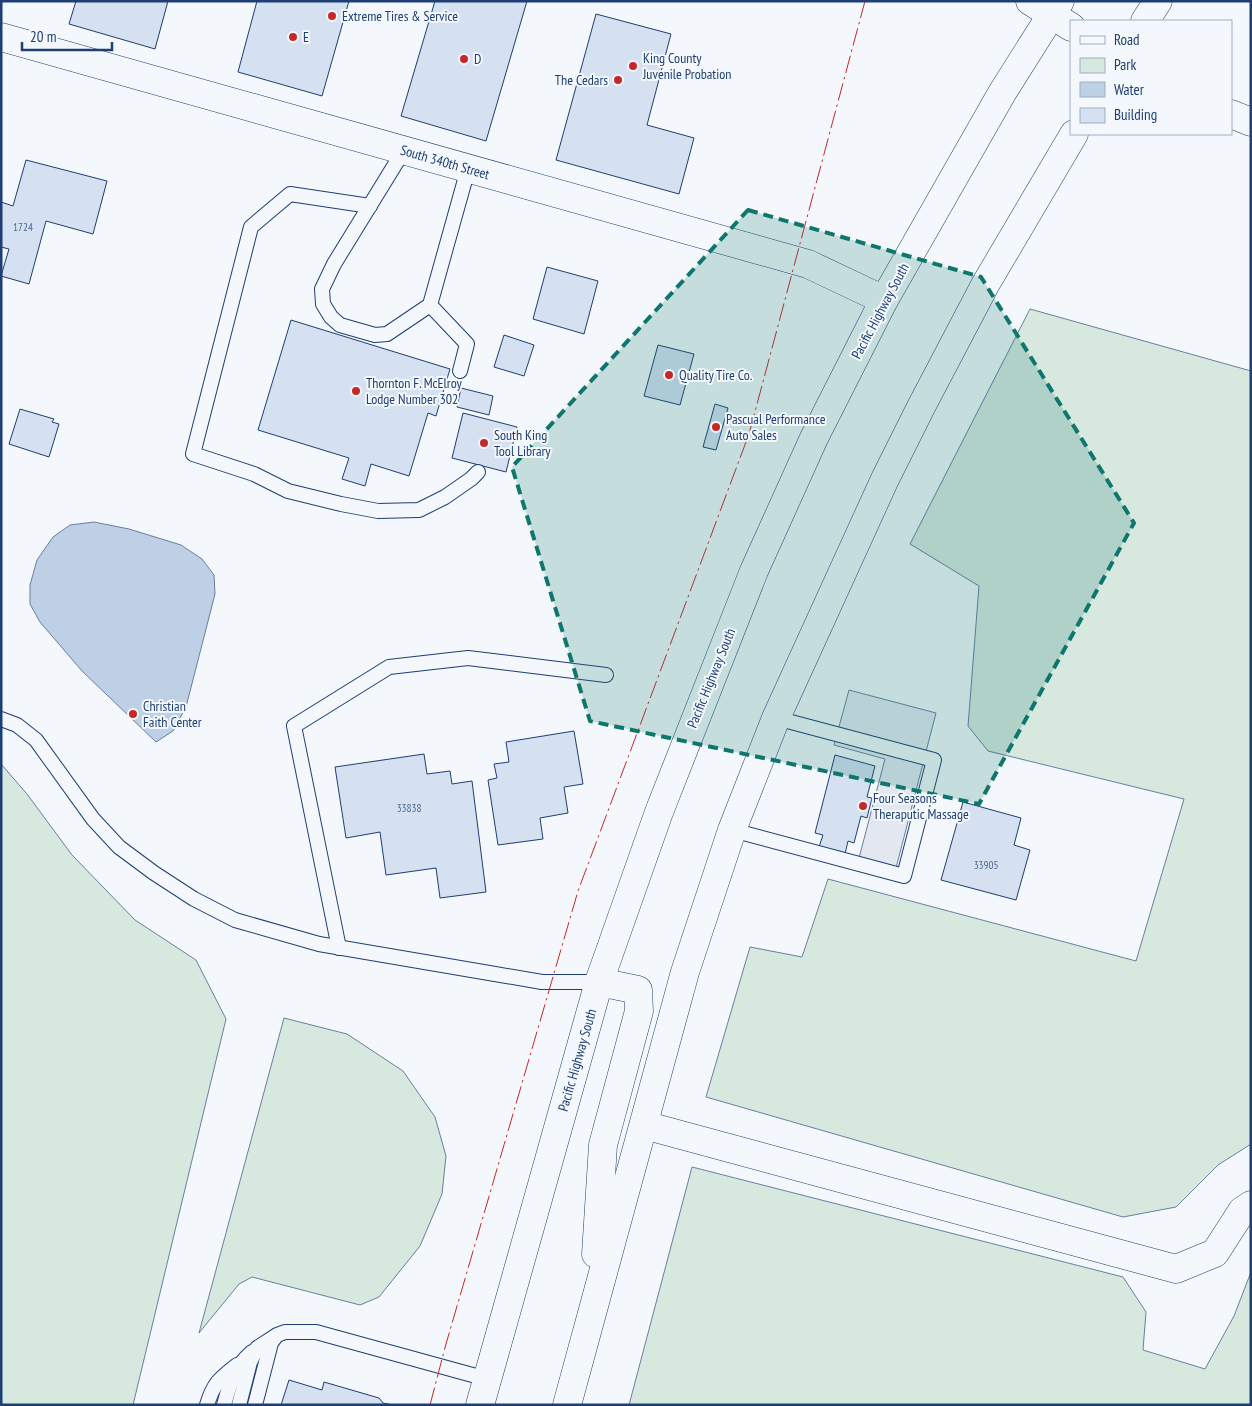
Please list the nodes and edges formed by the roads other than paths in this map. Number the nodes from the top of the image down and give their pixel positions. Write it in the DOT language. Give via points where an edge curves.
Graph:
graph roads {
  1 [pos="1158,1"];
  2 [pos="1053,11"];
  3 [pos="1146,20"];
  4 [pos="1,37"];
  5 [pos="1232,114"];
  6 [pos="1251,122"];
  7 [pos="1073,135"];
  8 [pos="404,150"];
  9 [pos="468,168"];
  10 [pos="370,206"];
  11 [pos="884,300"];
  12 [pos="430,305"];
  13 [pos="460,371"];
  14 [pos="478,472"];
  15 [pos="606,675"];
  16 [pos="776,718"];
  17 [pos="1,719"];
  18 [pos="732,830"];
  19 [pos="339,948"];
  20 [pos="599,982"];
  21 [pos="644,1125"];
  22 [pos="1251,1205"];
  23 [pos="593,1311"];
  24 [pos="277,1335"];
  25 [pos="257,1348"];
  26 [pos="239,1364"];
  27 [pos="487,1379"];
  28 [pos="257,1402"];
  29 [pos="207,1405"];
  30 [pos="224,1405"];
  31 [pos="239,1405"];
  32 [pos="480,1405"];
  33 [pos="567,1405"];
  1 -- 3 [label="main road"];
  2 -- 11 [label="main road, Pacific Highway South" via="1002,93"];
  4 -- 8 [label="main road, South 340th Street"];
  5 -- 6 [label="main road"];
  7 -- 16 [label="main road" via="984,284 921,407"];
  8 -- 9 [label="main road, South 340th Street"];
  8 -- 10 [label="lane"];
  9 -- 11 [label="main road, South 340th Street" via="808,264"];
  9 -- 12 [label="lane"];
  10 -- 12 [label="lane" via="322,289 323,304 340,325 375,335 388,334"];
  10 -- 14 [label="lane" via="290,194 251,227 192,454 254,474 288,491 378,511 419,510 445,497"];
  11 -- 20 [label="main road, Pacific Highway South" via="814,438 754,570 658,812"];
  12 -- 13 [label="lane" via="466,344"];
  15 -- 19 [label="lane" via="468,658 388,667 294,726"];
  16 -- 18 [label="main road"];
  16 -- 18 [label="lane" via="934,760 904,876"];
  17 -- 19 [label="lane" via="17,725 36,740 93,819 119,847 154,873 234,920"];
  18 -- 21 [label="main road" via="685,972"];
  19 -- 20 [label="lane" via="542,982"];
  20 -- 23 [label="main road" via="638,990 639,1012 603,1145"];
  20 -- 27 [label="main road, Pacific Highway South"];
  21 -- 22 [label="main road" via="1176,1269 1215,1252 1242,1211"];
  21 -- 23 [label="main road"];
  23 -- 33 [label="main road"];
  24 -- 25 [label="lane"];
  24 -- 27 [label="lane" via="316,1332"];
  24 -- 28 [label="lane" via="271,1343"];
  25 -- 26 [label="lane"];
  25 -- 31 [label="lane"];
  26 -- 29 [label="lane" via="219,1379 211,1390"];
  26 -- 30 [label="lane"];
  27 -- 32 [label="main road, Pacific Highway South"];
}
